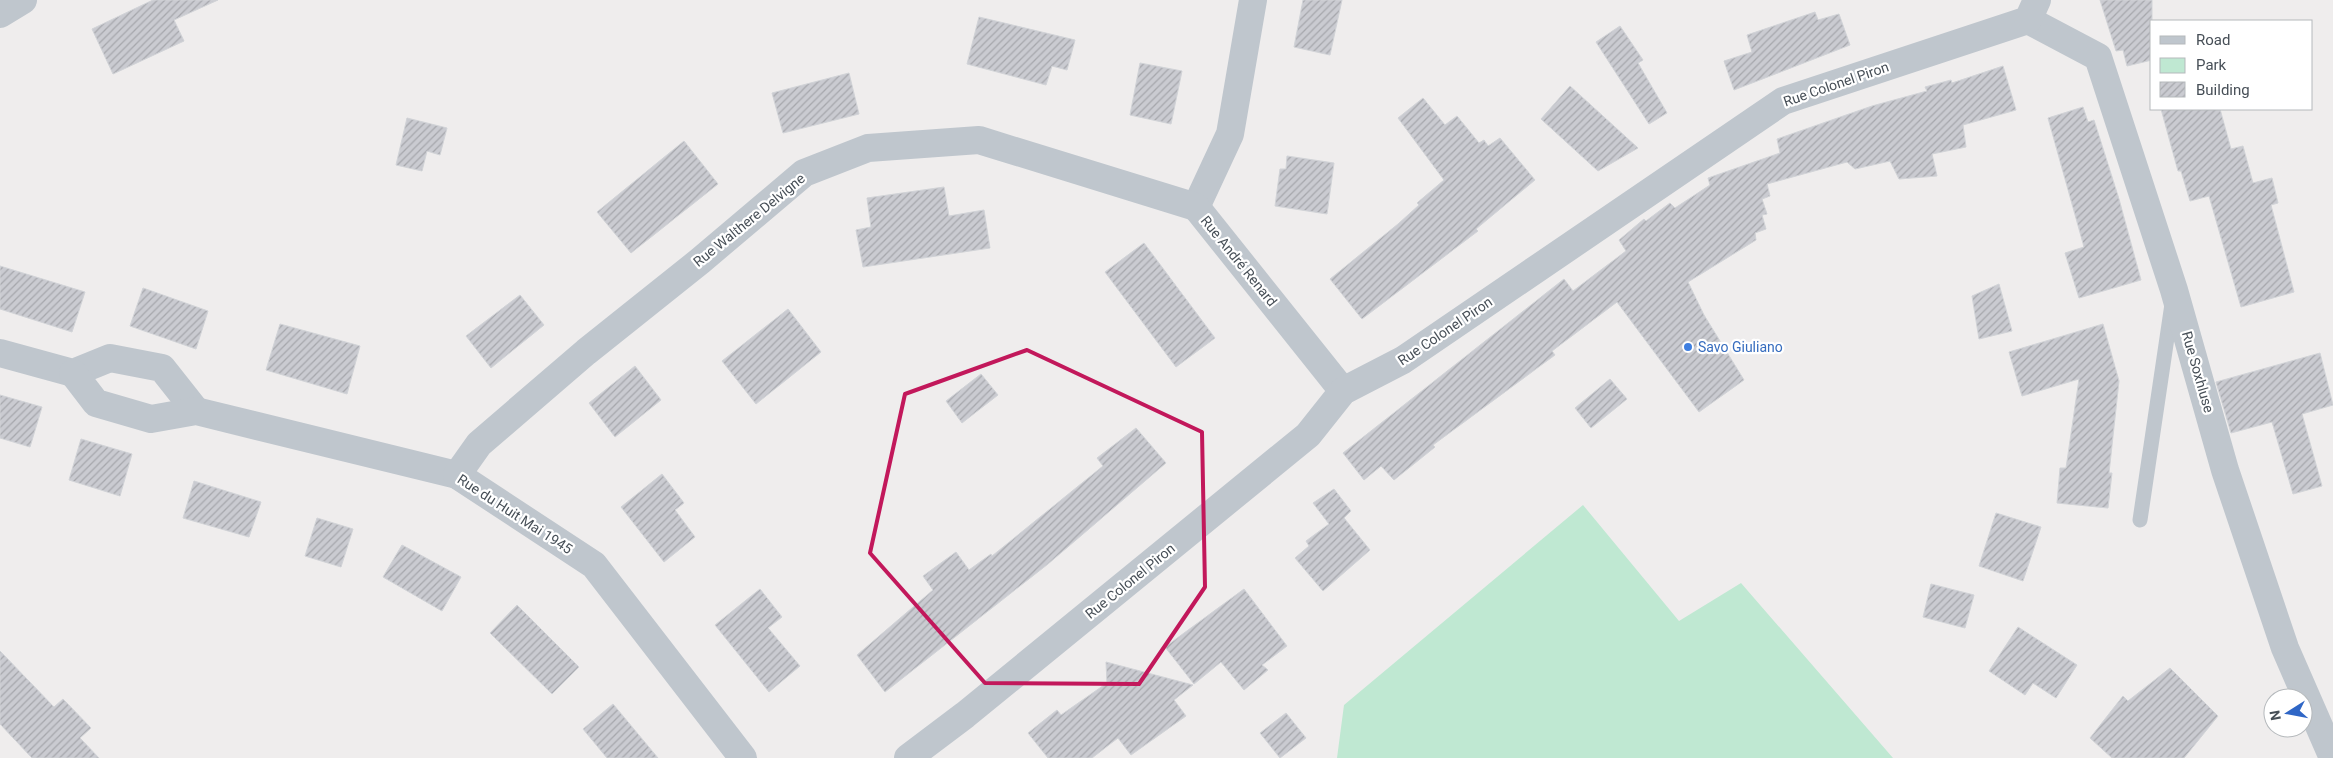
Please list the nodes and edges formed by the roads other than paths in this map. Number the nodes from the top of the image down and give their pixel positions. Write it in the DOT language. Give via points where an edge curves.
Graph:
graph roads {
  1 [pos="23,0"];
  2 [pos="1253,0"];
  3 [pos="2032,10"];
  4 [pos="0,14"];
  5 [pos="1196,207"];
  6 [pos="2174,290"];
  7 [pos="0,353"];
  8 [pos="73,373"];
  9 [pos="1343,391"];
  10 [pos="196,411"];
  11 [pos="457,475"];
  12 [pos="2140,520"];
  13 [pos="743,758"];
  14 [pos="908,758"];
  15 [pos="2333,758"];
  1 -- 4 [label="street"];
  2 -- 5 [label="street, Rue André Renard" via="1230,134"];
  3 -- 6 [label="street, Rue Soxhluse" via="2098,57"];
  3 -- 9 [label="street, Rue Colonel Piron" via="1783,101 1403,360"];
  5 -- 9 [label="street, Rue André Renard"];
  5 -- 11 [label="street, Rue Walthere Delvigne" via="979,140 868,148 804,173 479,444"];
  6 -- 12 [label="lane"];
  6 -- 15 [label="street, Rue Soxhluse" via="2228,479 2285,648"];
  7 -- 8 [label="street"];
  8 -- 10 [label="street" via="96,403 151,419"];
  8 -- 10 [label="street" via="110,358 162,368"];
  9 -- 14 [label="street, Rue Colonel Piron" via="1308,435"];
  10 -- 11 [label="street, Rue du Huit Mai 1945"];
  11 -- 13 [label="street, Rue du Huit Mai 1945" via="594,565"];
}
